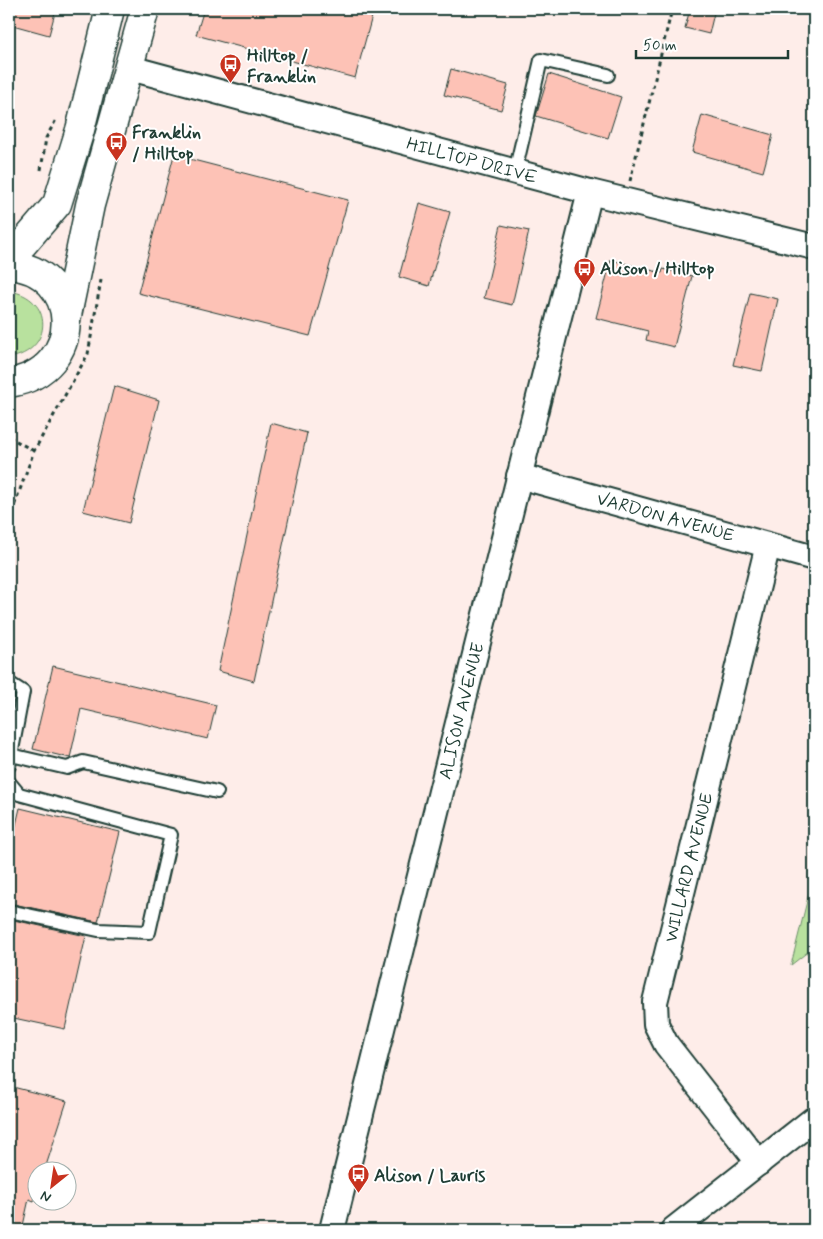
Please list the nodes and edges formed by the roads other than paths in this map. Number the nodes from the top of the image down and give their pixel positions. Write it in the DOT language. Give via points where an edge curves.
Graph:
graph roads {
  1 [pos="110,9"];
  2 [pos="145,9"];
  3 [pos="130,68"];
  4 [pos="608,76"];
  5 [pos="515,172"];
  6 [pos="590,192"];
  7 [pos="814,247"];
  8 [pos="9,253"];
  9 [pos="9,265"];
  10 [pos="66,320"];
  11 [pos="17,382"];
  12 [pos="9,403"];
  13 [pos="519,476"];
  14 [pos="768,545"];
  15 [pos="814,558"];
  16 [pos="9,683"];
  17 [pos="10,761"];
  18 [pos="9,782"];
  19 [pos="217,792"];
  20 [pos="9,911"];
  21 [pos="814,1120"];
  22 [pos="759,1163"];
  23 [pos="332,1230"];
  24 [pos="673,1230"];
  1 -- 8 [label="main road" via="80,130 57,204 23,244"];
  2 -- 3 [label="main road"];
  3 -- 5 [label="street, HILLTOP DRIVE"];
  3 -- 10 [label="main road" via="90,205"];
  4 -- 5 [label="lane" via="541,60"];
  5 -- 6 [label="street, HILLTOP DRIVE"];
  6 -- 7 [label="street, HILLTOP DRIVE"];
  6 -- 13 [label="street, ALISON AVENUE"];
  9 -- 10 [label="main road" via="19,265 37,273 52,285 62,302"];
  10 -- 11 [label="main road" via="64,339 56,357 43,371"];
  11 -- 12 [label="main road"];
  13 -- 14 [label="street, VARDON AVENUE"];
  13 -- 23 [label="street, ALISON AVENUE"];
  14 -- 15 [label="street, VARDON AVENUE"];
  14 -- 22 [label="street, WILLARD AVENUE" via="655,1002 656,1024 666,1044"];
  16 -- 17 [label="lane" via="23,692"];
  17 -- 19 [label="lane" via="67,768 84,762"];
  18 -- 20 [label="lane" via="19,794 170,835 149,932 98,930"];
  21 -- 22 [label="street"];
  22 -- 24 [label="street"];
}
